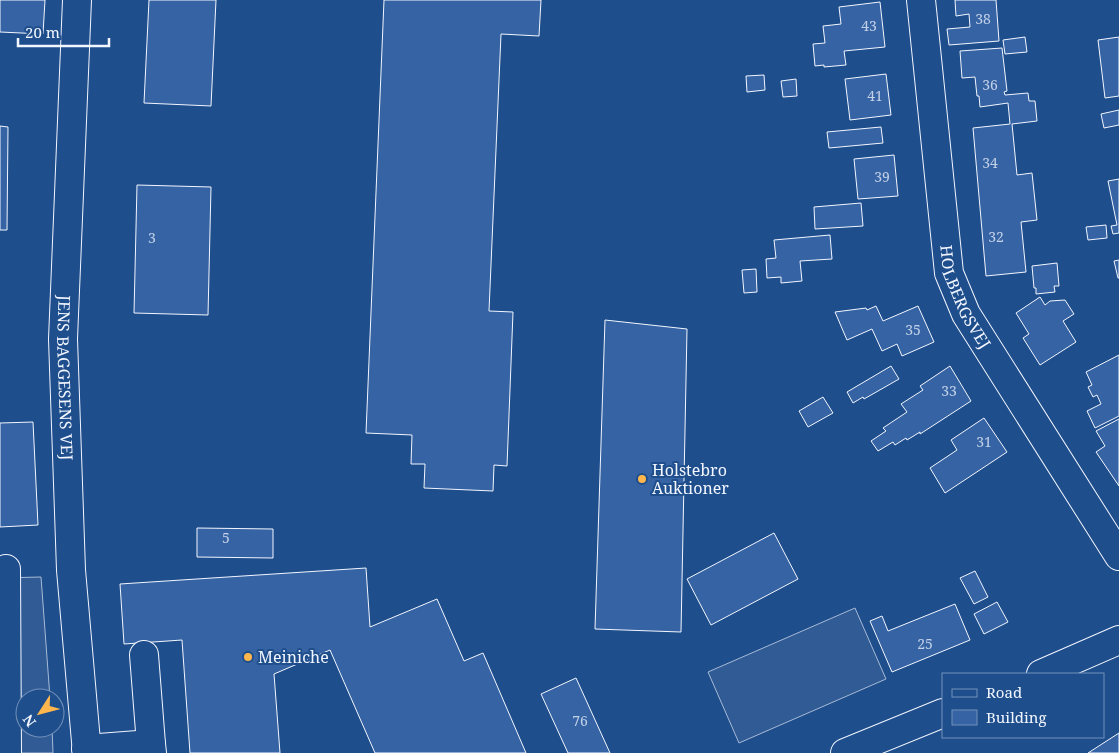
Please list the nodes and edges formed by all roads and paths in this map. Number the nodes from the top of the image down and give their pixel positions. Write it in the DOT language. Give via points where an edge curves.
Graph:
graph roads {
  1 [pos="77,0"];
  2 [pos="921,0"];
  3 [pos="1119,556"];
  4 [pos="6,568"];
  5 [pos="1119,640"];
  6 [pos="144,655"];
  7 [pos="1043,673"];
  8 [pos="942,714"];
  9 [pos="893,744"];
  10 [pos="152,749"];
  11 [pos="86,751"];
  12 [pos="7,753"];
  13 [pos="845,753"];
  1 -- 11 [label="street, JENS BAGGESENS VEJ" via="63,339 71,570"];
  2 -- 3 [label="street, HOLBERGSVEJ" via="949,273 966,314"];
  4 -- 12 [label="street"];
  5 -- 7 [label="street"];
  6 -- 10 [label="street"];
  8 -- 9 [label="street"];
  9 -- 13 [label="street"];
  10 -- 11 [label="street"];
}
